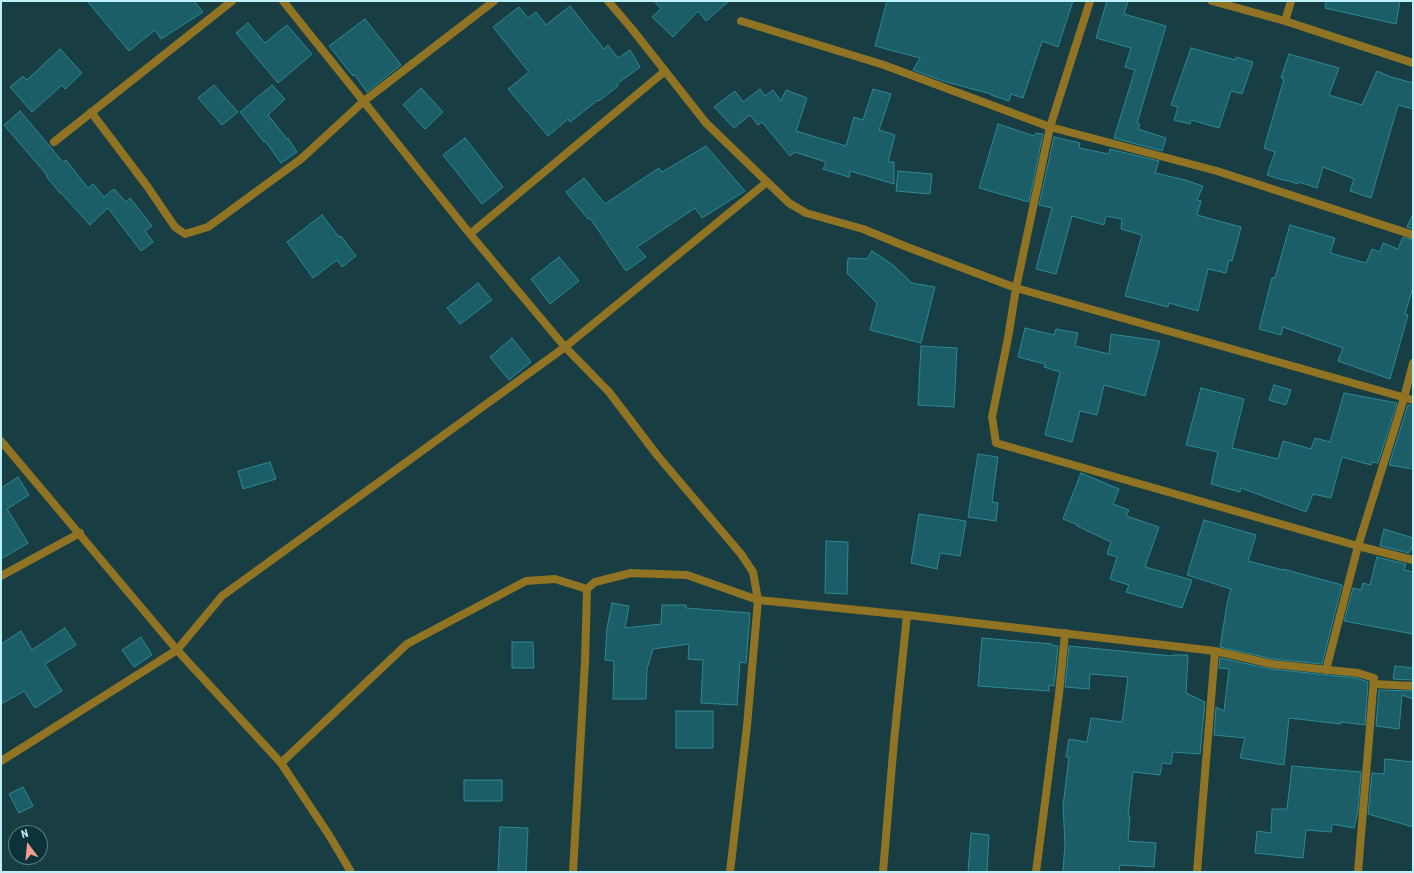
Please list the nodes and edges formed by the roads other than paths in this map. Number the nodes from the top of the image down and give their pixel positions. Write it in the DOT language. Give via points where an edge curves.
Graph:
graph roads {
  1 [pos="232,1"];
  2 [pos="283,1"];
  3 [pos="494,1"];
  4 [pos="608,1"];
  5 [pos="1090,1"];
  6 [pos="1212,1"];
  7 [pos="1291,1"];
  8 [pos="741,21"];
  9 [pos="1285,21"];
  10 [pos="1413,63"];
  11 [pos="665,71"];
  12 [pos="364,101"];
  13 [pos="91,112"];
  14 [pos="1050,127"];
  15 [pos="54,142"];
  16 [pos="767,182"];
  17 [pos="470,234"];
  18 [pos="1413,235"];
  19 [pos="1016,288"];
  20 [pos="565,347"];
  21 [pos="1413,364"];
  22 [pos="1404,398"];
  23 [pos="1413,400"];
  24 [pos="1,441"];
  25 [pos="80,533"];
  26 [pos="1358,546"];
  27 [pos="1413,560"];
  28 [pos="1,576"];
  29 [pos="587,589"];
  30 [pos="758,600"];
  31 [pos="907,614"];
  32 [pos="1065,633"];
  33 [pos="177,650"];
  34 [pos="1214,651"];
  35 [pos="1326,670"];
  36 [pos="1374,684"];
  37 [pos="1413,686"];
  38 [pos="1,762"];
  39 [pos="281,763"];
  40 [pos="351,872"];
  41 [pos="573,872"];
  42 [pos="730,872"];
  43 [pos="883,872"];
  44 [pos="1036,872"];
  45 [pos="1197,872"];
  46 [pos="1358,872"];
  1 -- 13 [label="street"];
  2 -- 12 [label="street"];
  3 -- 12 [label="street"];
  4 -- 11 [label="street"];
  5 -- 14 [label="street"];
  6 -- 9 [label="street"];
  7 -- 9 [label="street"];
  8 -- 14 [label="street" via="884,65"];
  9 -- 10 [label="street"];
  11 -- 16 [label="street" via="706,123"];
  11 -- 17 [label="street"];
  12 -- 13 [label="street" via="301,159 208,227 185,234 175,227"];
  12 -- 17 [label="street"];
  13 -- 15 [label="street"];
  14 -- 18 [label="street" via="1217,171"];
  14 -- 19 [label="street"];
  16 -- 19 [label="street" via="789,203 806,213 863,229"];
  16 -- 20 [label="street"];
  17 -- 20 [label="street"];
  19 -- 22 [label="street"];
  19 -- 26 [label="street" via="992,417 996,443"];
  20 -- 30 [label="street" via="609,392 657,455 741,554 753,572"];
  20 -- 33 [label="street" via="222,596"];
  21 -- 22 [label="street"];
  22 -- 23 [label="street"];
  22 -- 26 [label="street"];
  24 -- 25 [label="street"];
  25 -- 28 [label="street"];
  25 -- 33 [label="street"];
  26 -- 27 [label="street"];
  26 -- 35 [label="street"];
  29 -- 30 [label="street" via="595,582 632,573 687,575"];
  29 -- 39 [label="street" via="555,579 526,581 408,644"];
  29 -- 41 [label="street"];
  30 -- 31 [label="street"];
  30 -- 42 [label="street"];
  31 -- 32 [label="street"];
  31 -- 43 [label="street"];
  32 -- 34 [label="street"];
  32 -- 44 [label="street"];
  33 -- 38 [label="street"];
  33 -- 39 [label="street"];
  34 -- 35 [label="street" via="1272,664"];
  34 -- 45 [label="street"];
  35 -- 36 [label="street" via="1358,673 1374,678"];
  36 -- 37 [label="street"];
  36 -- 46 [label="street"];
  39 -- 40 [label="street"];
}
